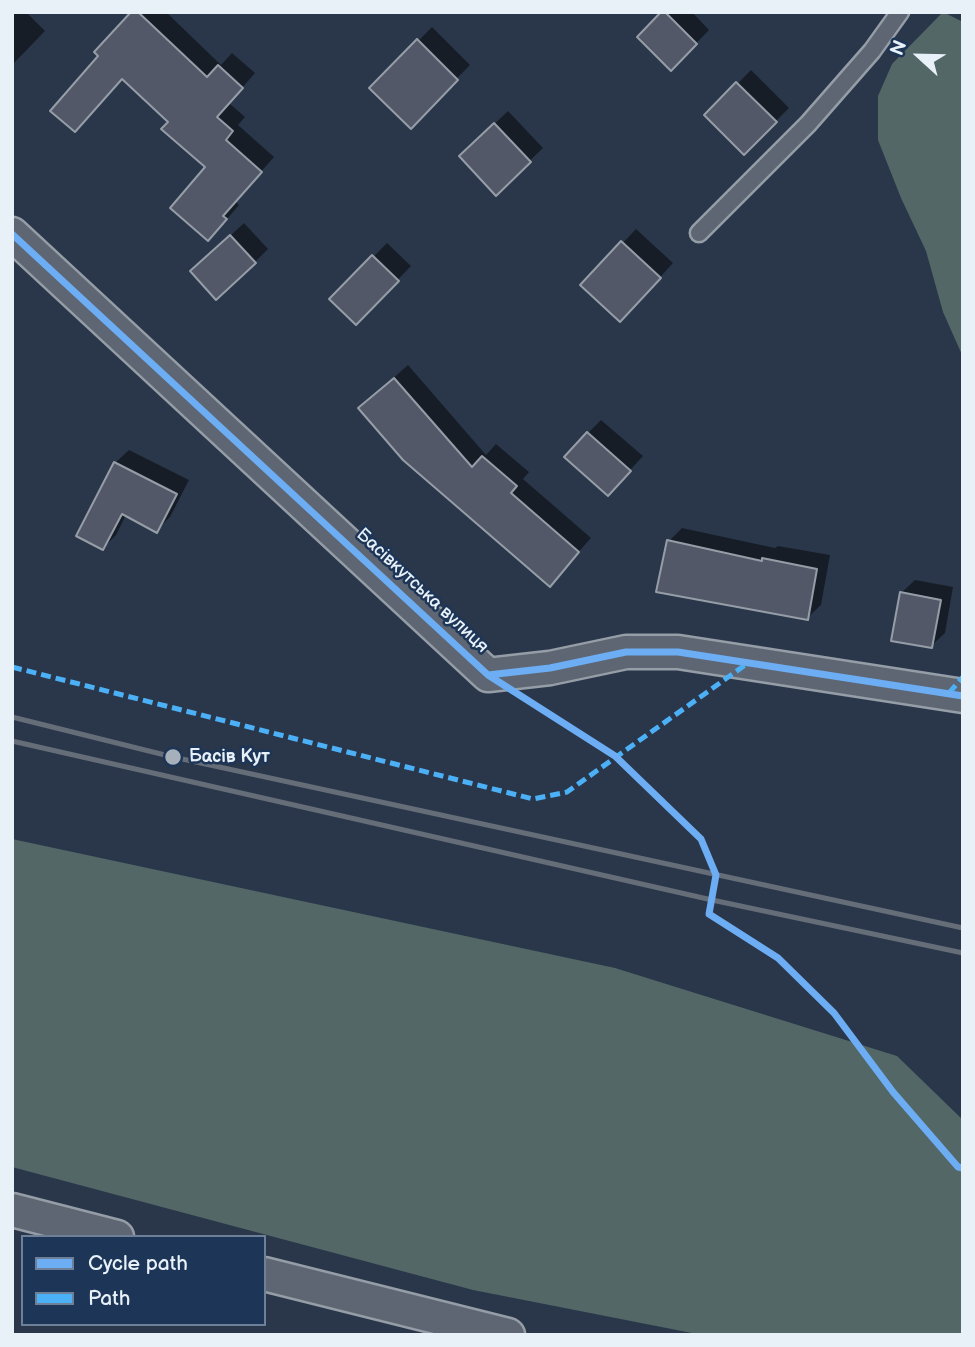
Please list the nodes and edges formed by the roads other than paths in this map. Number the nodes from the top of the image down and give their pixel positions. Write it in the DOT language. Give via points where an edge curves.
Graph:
graph roads {
  1 [pos="900,12"];
  2 [pos="699,233"];
  3 [pos="12,234"];
  4 [pos="963,696"];
  5 [pos="12,1210"];
  6 [pos="109,1235"];
  7 [pos="266,1275"];
  8 [pos="474,1331"];
  9 [pos="508,1335"];
  1 -- 2 [label="lane" via="808,124"];
  3 -- 4 [label="street, Басівкутська вулиця" via="488,675 625,652 678,652"];
  5 -- 6 [label="street"];
  7 -- 8 [label="street"];
  8 -- 9 [label="street"];
}
